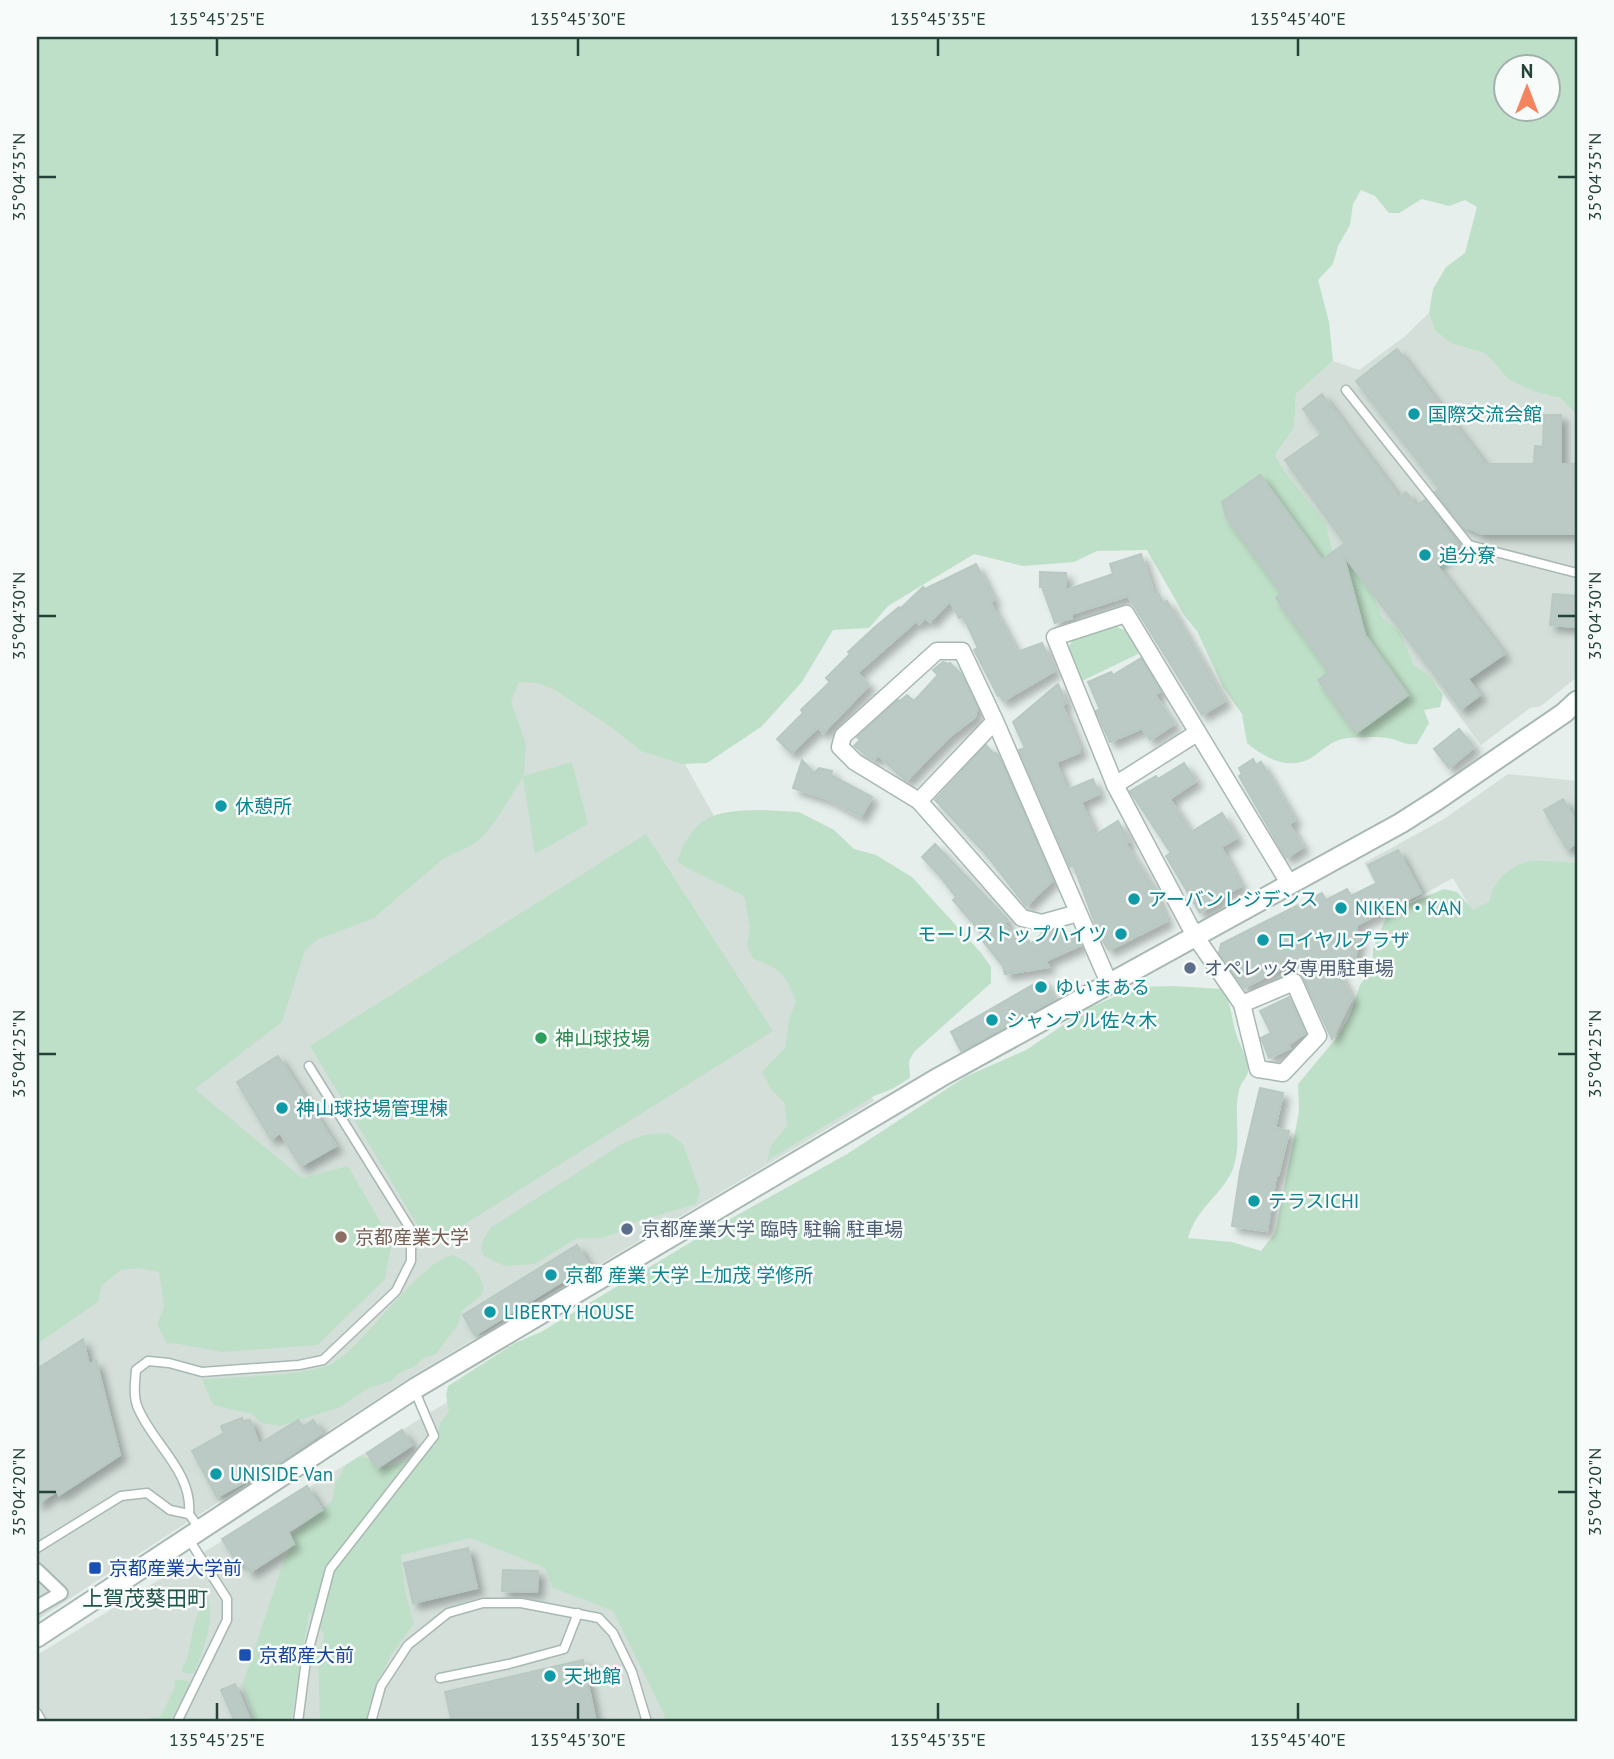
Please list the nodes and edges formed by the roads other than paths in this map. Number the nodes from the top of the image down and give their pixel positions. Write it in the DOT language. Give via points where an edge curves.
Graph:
graph roads {
  1 [pos="1346,390"];
  2 [pos="1577,573"];
  3 [pos="1577,701"];
  4 [pos="995,721"];
  5 [pos="1197,733"];
  6 [pos="1115,785"];
  7 [pos="919,801"];
  8 [pos="1289,883"];
  9 [pos="1078,913"];
  10 [pos="1195,936"];
  11 [pos="1109,984"];
  12 [pos="1242,1004"];
  13 [pos="309,1066"];
  14 [pos="414,1389"];
  15 [pos="192,1527"];
  16 [pos="37,1548"];
  17 [pos="37,1570"];
  18 [pos="37,1607"];
  19 [pos="578,1613"];
  20 [pos="37,1637"];
  21 [pos="440,1678"];
  22 [pos="37,1713"];
  23 [pos="42,1722"];
  24 [pos="177,1722"];
  25 [pos="298,1722"];
  26 [pos="371,1722"];
  27 [pos="647,1722"];
  1 -- 2 [label="lane" via="1469,545"];
  3 -- 8 [label="street" via="1437,800"];
  4 -- 7 [label="street"];
  4 -- 7 [label="street" via="962,651 937,651 844,736 840,747 855,762"];
  4 -- 9 [label="street"];
  5 -- 6 [label="street"];
  5 -- 6 [label="street" via="1126,614 1055,637"];
  5 -- 8 [label="street"];
  6 -- 10 [label="street"];
  7 -- 9 [label="street" via="1022,918 1042,923"];
  8 -- 10 [label="street"];
  9 -- 11 [label="street"];
  10 -- 11 [label="street"];
  10 -- 12 [label="street"];
  11 -- 14 [label="street" via="880,1111"];
  12 -- 12 [label="street" via="1294,982 1318,1036 1283,1073 1258,1069"];
  13 -- 15 [label="lane" via="411,1230 411,1261 396,1292 323,1360 202,1372 148,1362 136,1370 138,1408 179,1472 190,1500"];
  14 -- 15 [label="street"];
  14 -- 25 [label="lane" via="434,1436 330,1569 306,1660"];
  15 -- 16 [label="lane" via="148,1493 121,1496"];
  15 -- 20 [label="street"];
  15 -- 24 [label="lane" via="227,1599 227,1620"];
  17 -- 18 [label="street" via="61,1593"];
  19 -- 21 [label="lane" via="564,1649"];
  19 -- 26 [label="lane" via="521,1602 483,1603 448,1613 408,1646 381,1686"];
  19 -- 27 [label="lane" via="599,1618 613,1633 632,1672"];
  22 -- 23 [label="lane"];
}
